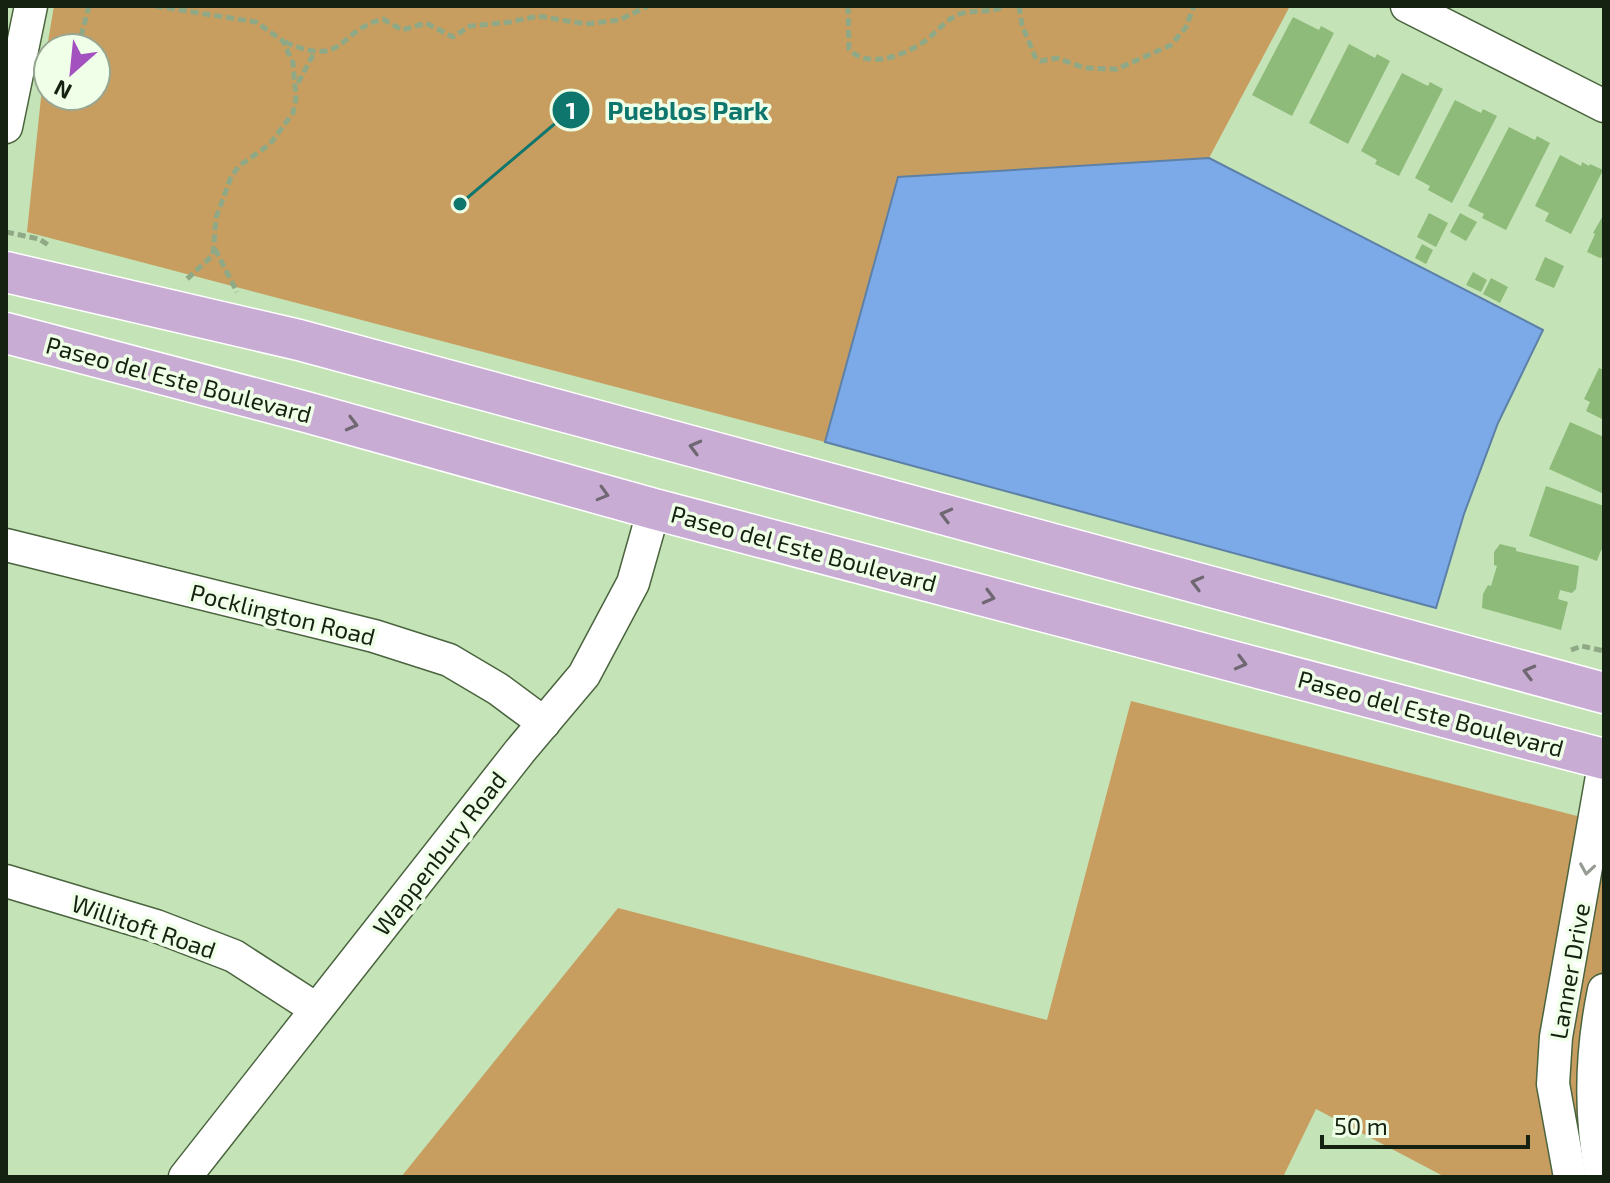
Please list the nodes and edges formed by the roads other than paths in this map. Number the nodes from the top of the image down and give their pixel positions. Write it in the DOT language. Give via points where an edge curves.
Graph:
graph roads {
  1 [pos="31,6"];
  2 [pos="1407,6"];
  3 [pos="1604,106"];
  4 [pos="6,127"];
  5 [pos="6,272"];
  6 [pos="6,333"];
  7 [pos="654,509"];
  8 [pos="6,545"];
  9 [pos="1604,693"];
  10 [pos="544,723"];
  11 [pos="1604,759"];
  12 [pos="1604,765"];
  13 [pos="6,881"];
  14 [pos="1604,990"];
  15 [pos="316,1009"];
  16 [pos="185,1177"];
  17 [pos="1570,1177"];
  18 [pos="1602,1177"];
  1 -- 4 [label="street"];
  2 -- 3 [label="street"];
  9 -- 5 [label="main road, one-way" via="299,340"];
  6 -- 7 [label="main road, Paseo del Este Boulevard, one-way"];
  7 -- 10 [label="street, Wappenbury Road" via="633,583 584,675"];
  7 -- 11 [label="main road, Paseo del Este Boulevard, one-way"];
  8 -- 10 [label="street, Pocklington Road" via="374,636 449,660"];
  10 -- 15 [label="street, Wappenbury Road"];
  12 -- 17 [label="street, Lanner Drive, one-way" via="1556,1037 1553,1084"];
  13 -- 15 [label="street, Willitoft Road" via="156,926 234,956"];
  14 -- 18 [label="street, Lanner Drive" via="1592,1064"];
  15 -- 16 [label="street, Wappenbury Road"];
}
